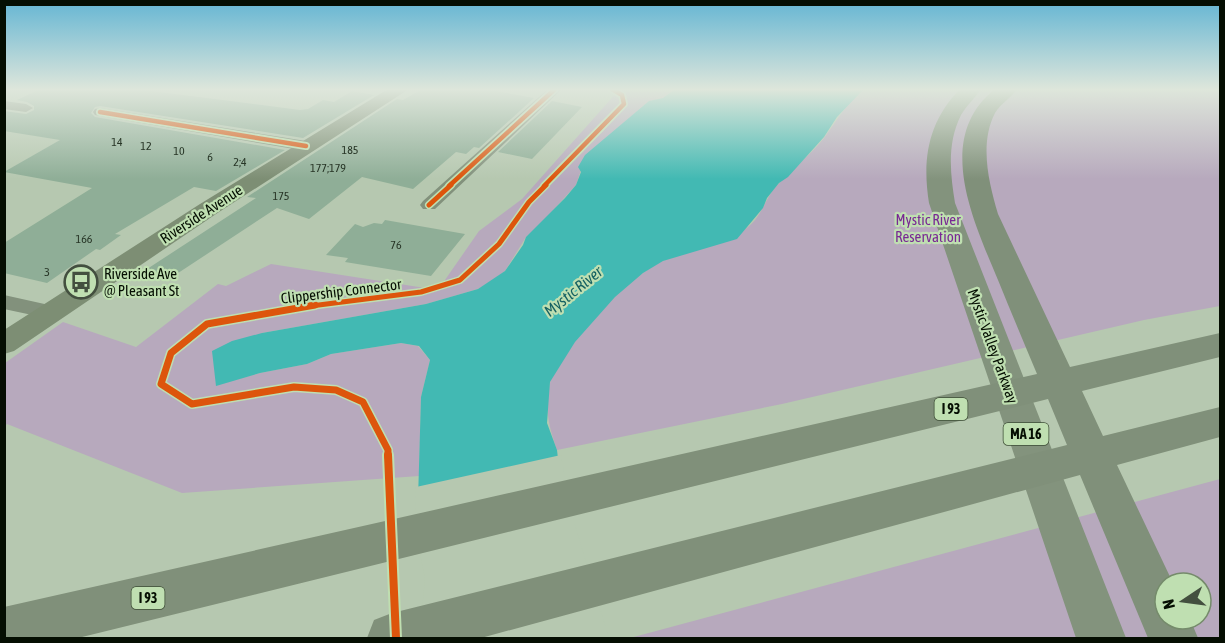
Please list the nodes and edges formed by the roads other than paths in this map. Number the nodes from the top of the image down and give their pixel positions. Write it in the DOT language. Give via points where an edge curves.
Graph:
graph roads {
  1 [pos="142,119"];
  2 [pos="351,119"];
  3 [pos="520,119"];
  4 [pos="949,119"];
  5 [pos="983,119"];
  6 [pos="306,146"];
  7 [pos="429,205"];
  8 [pos="4,302"];
  9 [pos="51,312"];
  10 [pos="4,344"];
  11 [pos="1221,345"];
  12 [pos="1221,422"];
  13 [pos="4,632"];
  14 [pos="392,639"];
  15 [pos="1101,639"];
  16 [pos="1173,639"];
  1 -- 6 [label="street"];
  2 -- 6 [label="main road, Riverside Avenue"];
  3 -- 7 [label="street"];
  4 -- 15 [label="main road, Mystic Valley Parkway / MA 16" via="937,156 937,178 947,219"];
  5 -- 16 [label="highway" via="973,161 984,214"];
  6 -- 9 [label="main road, Riverside Avenue"];
  8 -- 9 [label="street"];
  9 -- 10 [label="main road, Riverside Avenue"];
  11 -- 13 [label="highway, I 93"];
  12 -- 14 [label="highway"];
}
